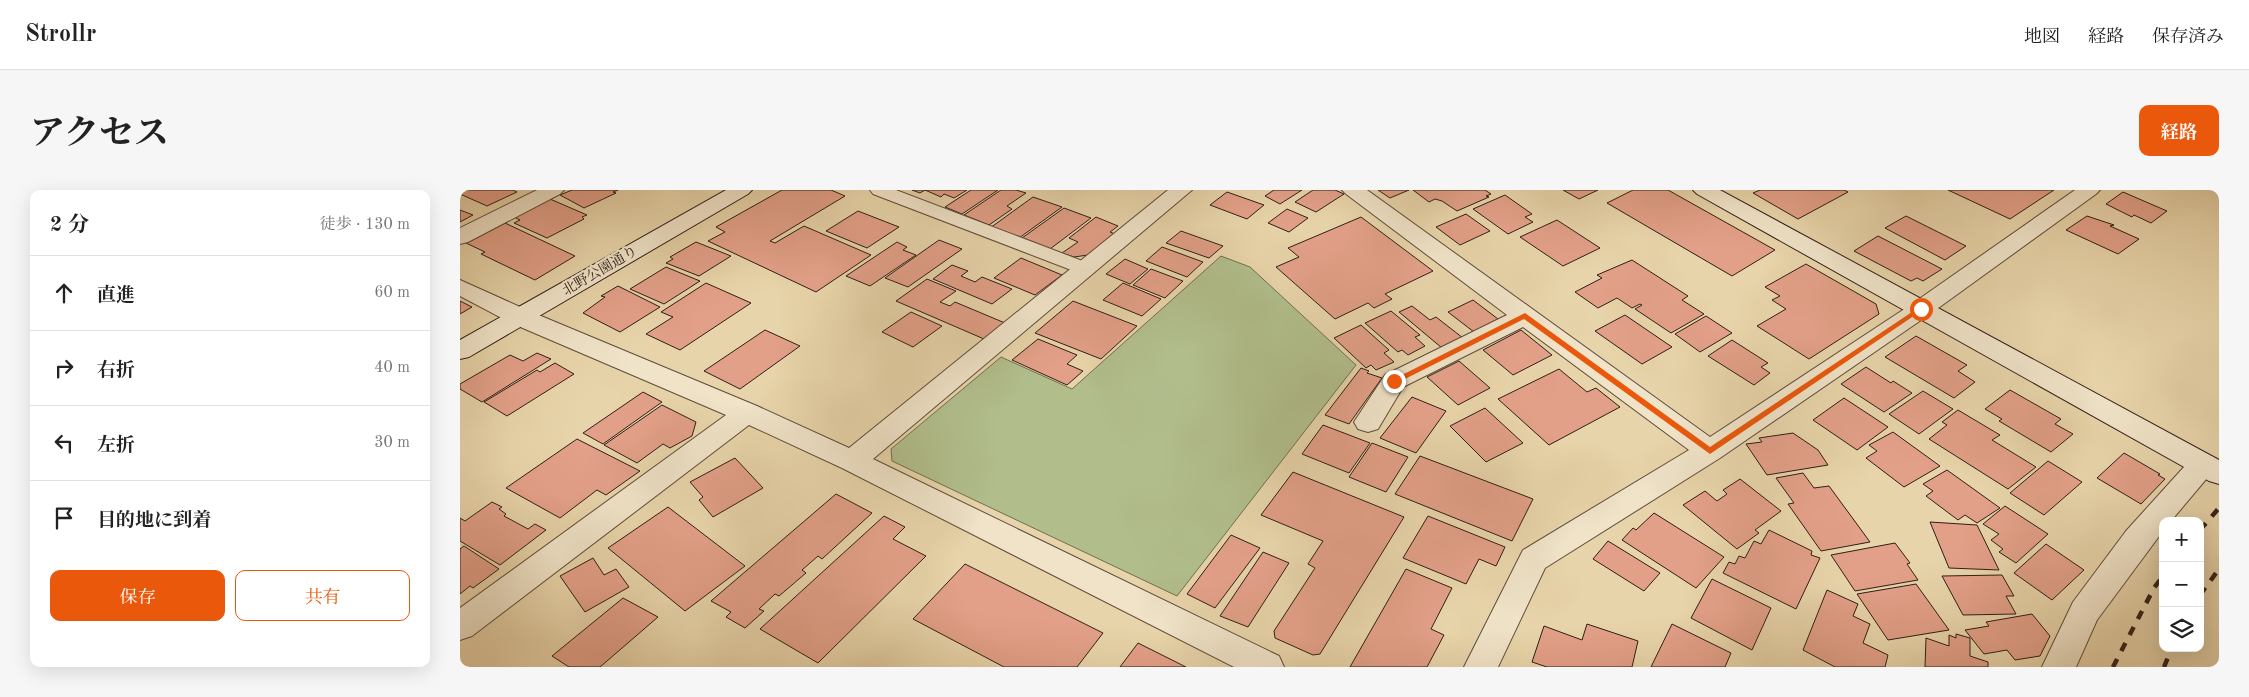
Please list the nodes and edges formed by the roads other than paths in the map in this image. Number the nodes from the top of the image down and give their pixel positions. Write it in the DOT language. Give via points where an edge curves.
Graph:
graph roads {
  1 [pos="552,190"];
  2 [pos="741,190"];
  3 [pos="879,190"];
  4 [pos="1181,190"];
  5 [pos="1353,190"];
  6 [pos="1704,190"];
  7 [pos="2089,190"];
  8 [pos="460,237"];
  9 [pos="1086,269"];
  10 [pos="460,286"];
  11 [pos="1921,309"];
  12 [pos="1525,316"];
  13 [pos="520,317"];
  14 [pos="460,351"];
  15 [pos="747,413"];
  16 [pos="1368,422"];
  17 [pos="1710,451"];
  18 [pos="852,461"];
  19 [pos="2211,469"];
  20 [pos="460,626"];
  21 [pos="1267,667"];
  22 [pos="1481,667"];
  23 [pos="2059,667"];
  1 -- 8 [label="street"];
  2 -- 13 [label="street, 北野公園通り"];
  3 -- 9 [label="lane"];
  4 -- 9 [label="street"];
  5 -- 12 [label="street"];
  6 -- 11 [label="street"];
  7 -- 11 [label="street"];
  9 -- 18 [label="street"];
  10 -- 13 [label="street"];
  11 -- 17 [label="street"];
  11 -- 19 [label="street"];
  12 -- 16 [label="street" via="1394,381"];
  12 -- 17 [label="street"];
  13 -- 14 [label="street, 北野公園通り"];
  13 -- 15 [label="street"];
  15 -- 18 [label="street"];
  15 -- 20 [label="street"];
  17 -- 22 [label="street" via="1534,559"];
  18 -- 21 [label="street"];
  19 -- 23 [label="street" via="2137,540 2084,612"];
}
